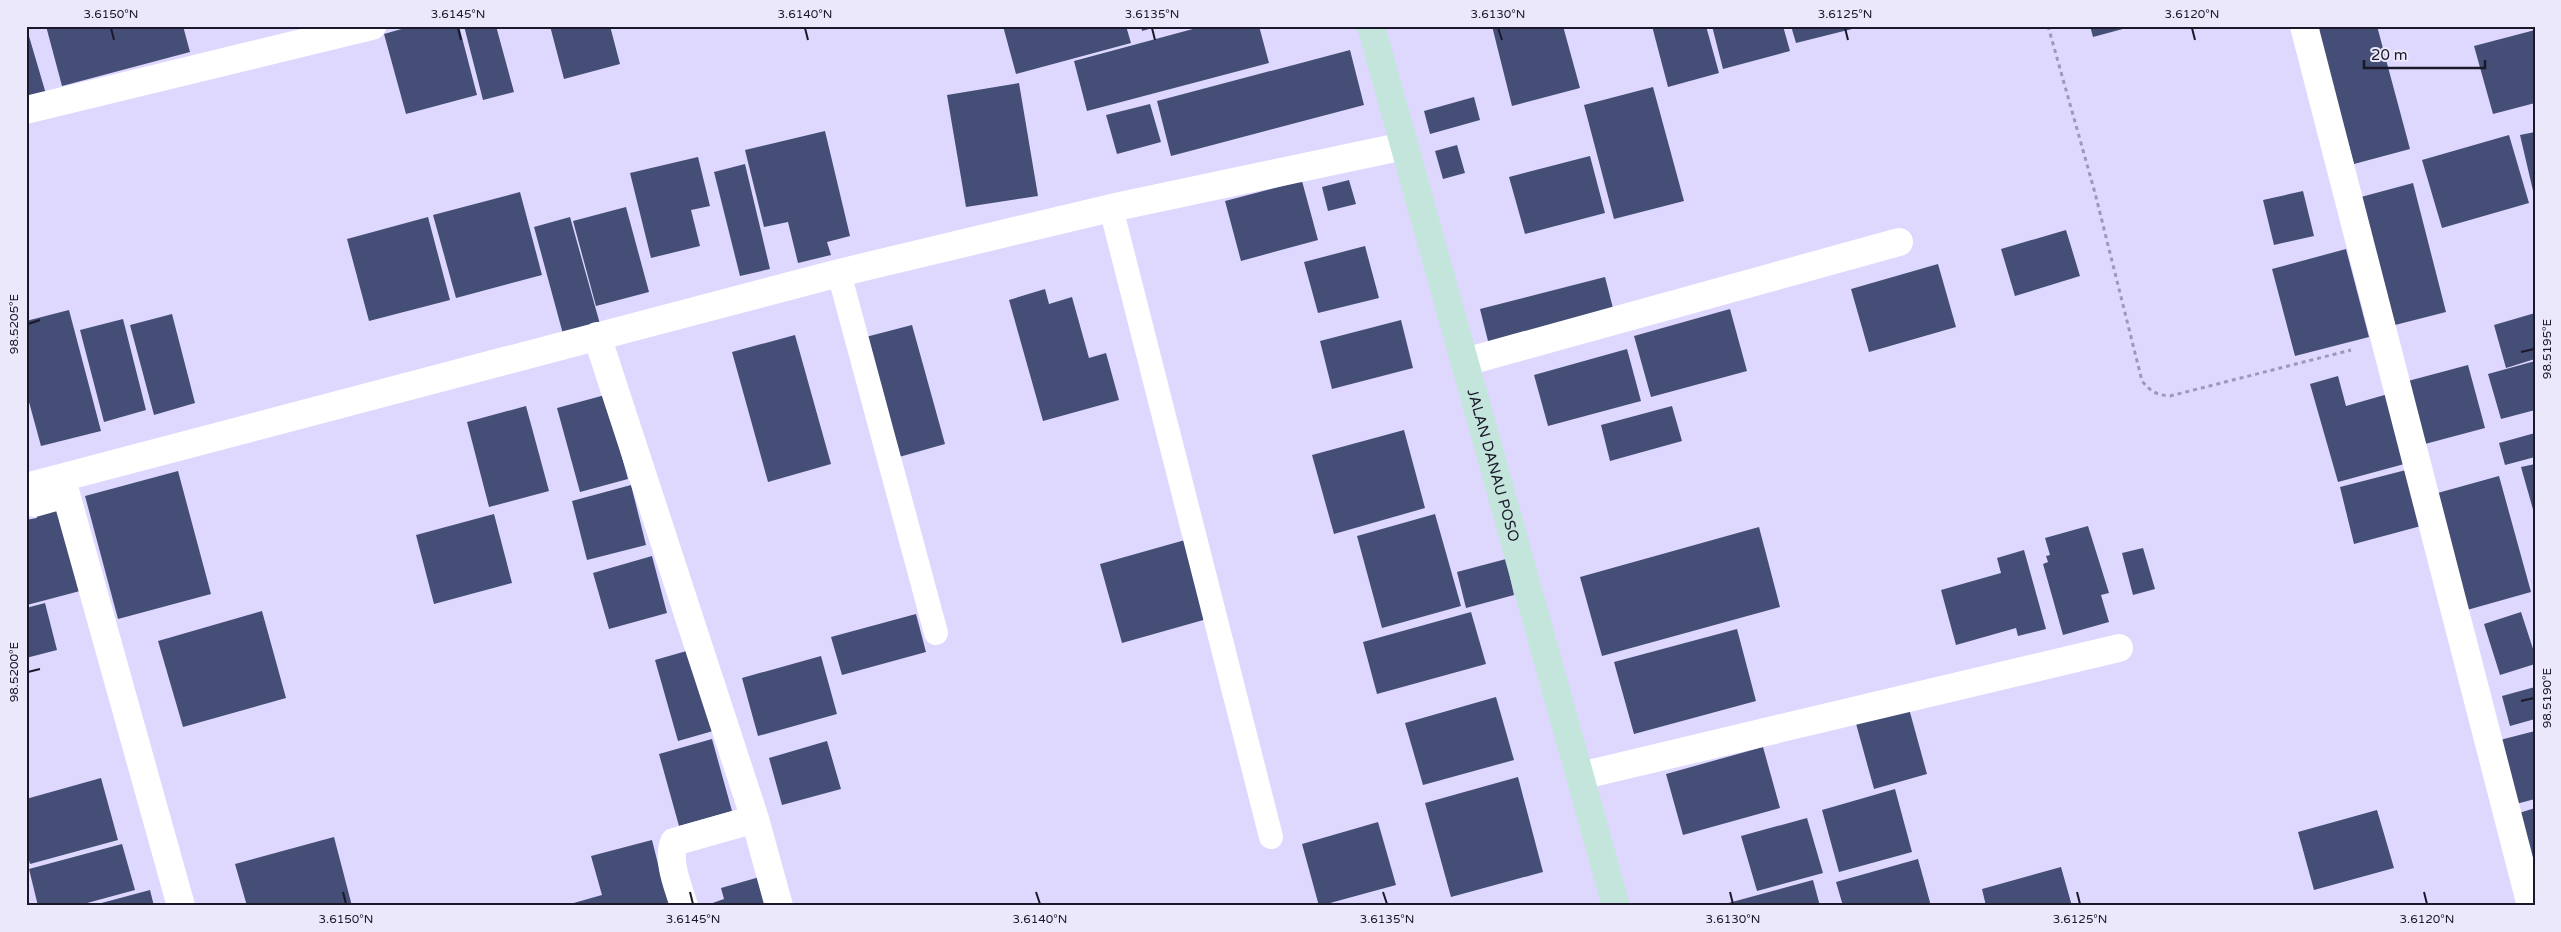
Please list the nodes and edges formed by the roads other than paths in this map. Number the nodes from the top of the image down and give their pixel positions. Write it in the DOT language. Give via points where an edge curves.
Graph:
graph roads {
  1 [pos="372,26"];
  2 [pos="1371,26"];
  3 [pos="2304,26"];
  4 [pos="26,110"];
  5 [pos="1404,146"];
  6 [pos="1111,208"];
  7 [pos="1899,242"];
  8 [pos="839,273"];
  9 [pos="598,336"];
  10 [pos="1465,362"];
  11 [pos="27,498"];
  12 [pos="936,633"];
  13 [pos="2119,648"];
  14 [pos="1580,776"];
  15 [pos="754,819"];
  16 [pos="1270,837"];
  17 [pos="181,906"];
  18 [pos="684,906"];
  19 [pos="779,906"];
  20 [pos="1616,906"];
  21 [pos="2532,906"];
  1 -- 4 [label="street"];
  2 -- 5 [label="street, JALAN DANAU POSO"];
  3 -- 21 [label="street"];
  5 -- 6 [label="street"];
  5 -- 10 [label="street, JALAN DANAU POSO"];
  6 -- 8 [label="street"];
  6 -- 16 [label="lane"];
  7 -- 10 [label="street"];
  8 -- 9 [label="street"];
  8 -- 12 [label="lane"];
  9 -- 11 [label="street"];
  9 -- 15 [label="street"];
  10 -- 14 [label="street, JALAN DANAU POSO"];
  11 -- 17 [label="street" via="66,494"];
  13 -- 14 [label="street"];
  14 -- 20 [label="street, JALAN DANAU POSO"];
  15 -- 18 [label="street" via="674,842 671,851 674,873"];
  15 -- 19 [label="street"];
}
